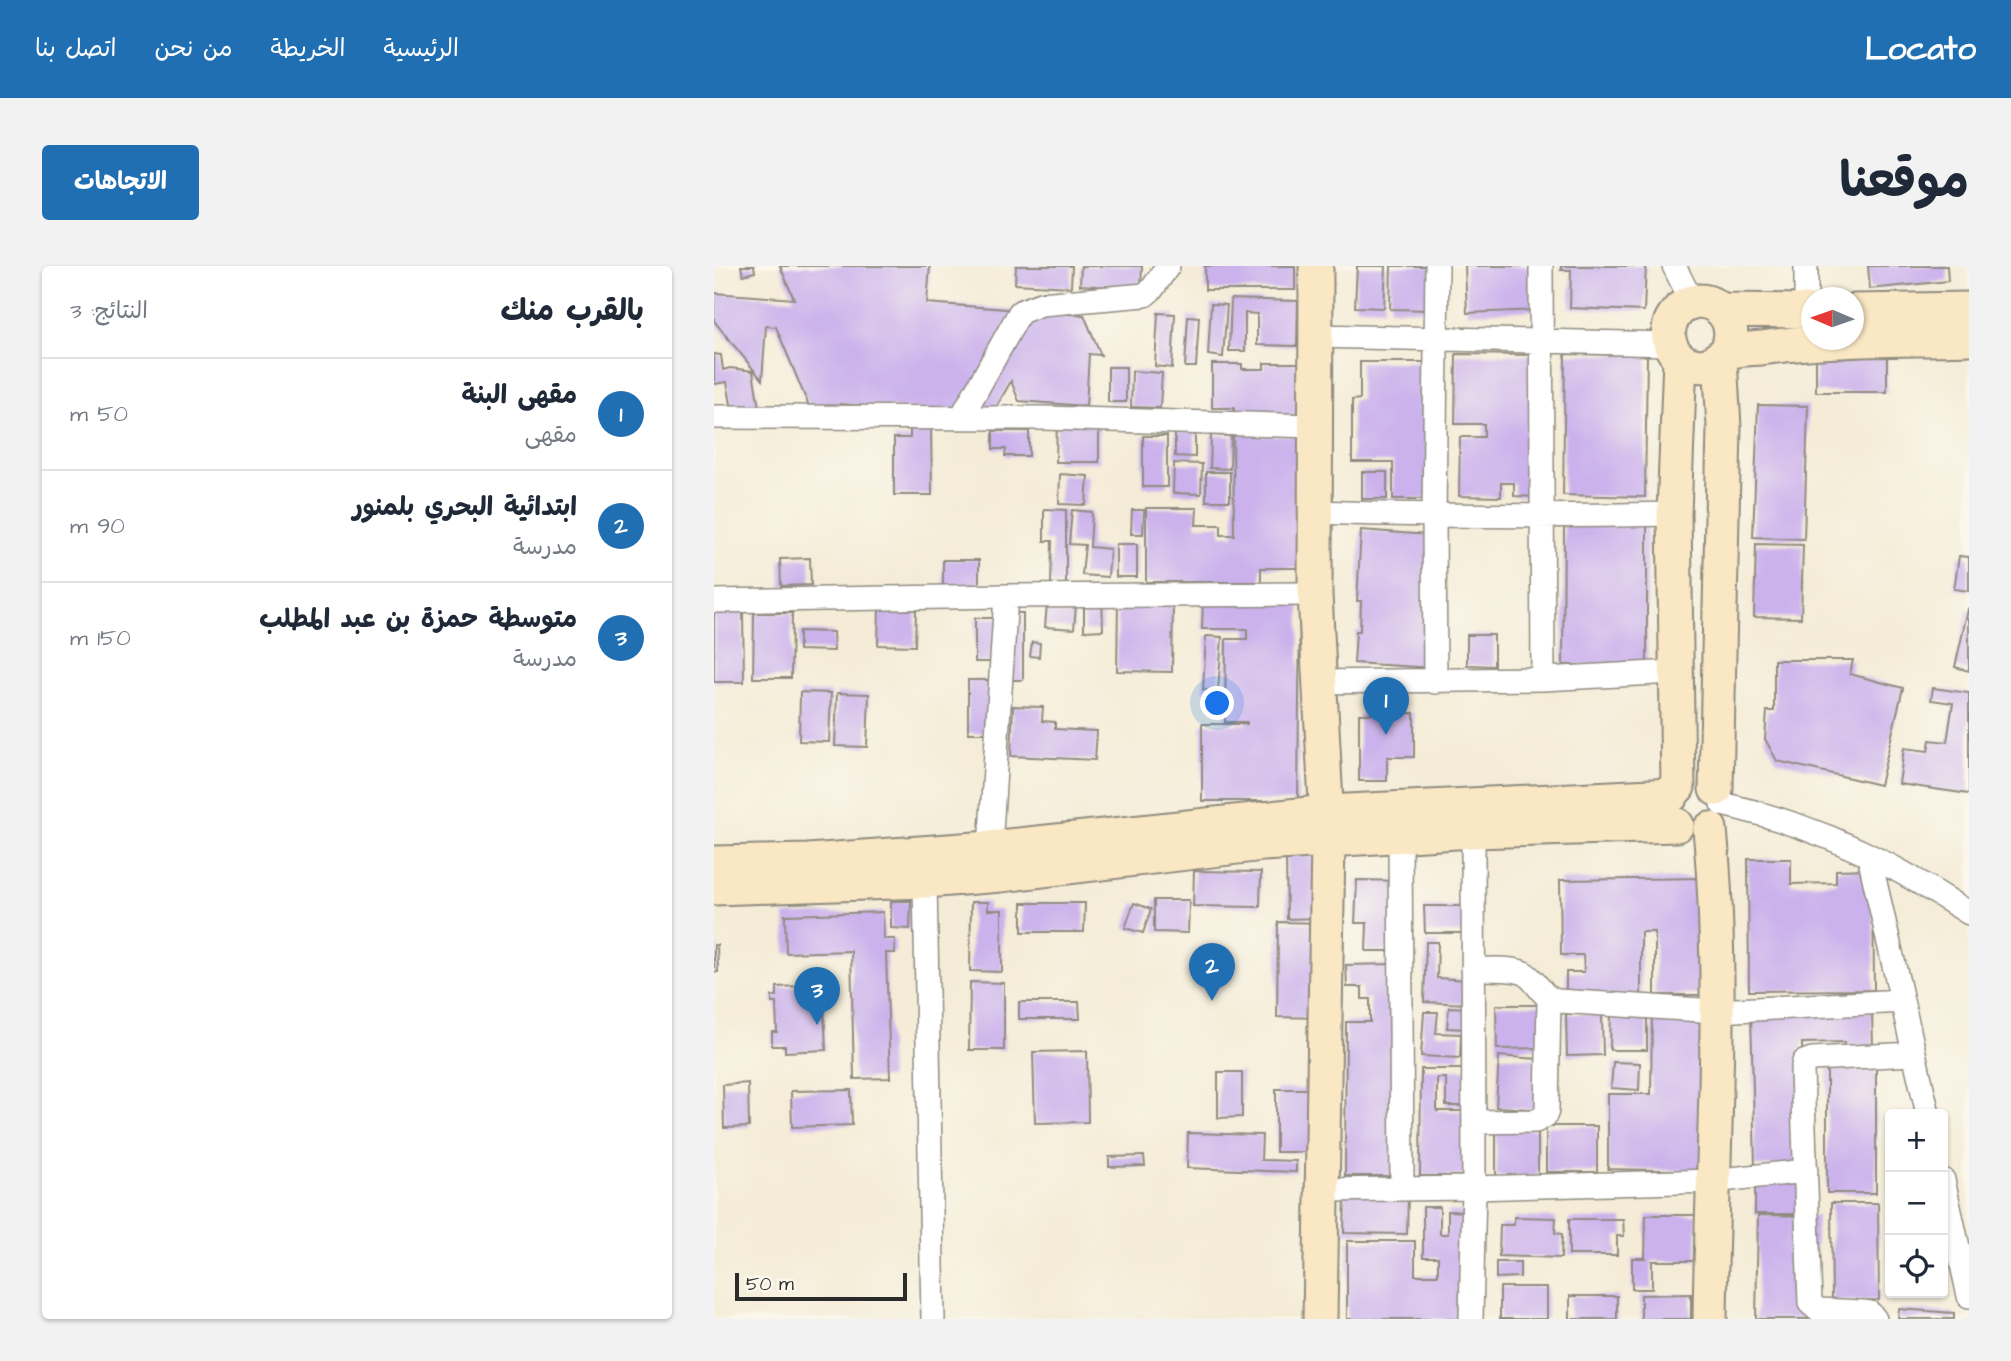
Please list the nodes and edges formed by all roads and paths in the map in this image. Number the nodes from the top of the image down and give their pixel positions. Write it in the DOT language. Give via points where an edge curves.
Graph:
graph roads {
  1 [pos="1168,266"];
  2 [pos="1316,266"];
  3 [pos="1437,266"];
  4 [pos="1541,266"];
  5 [pos="1674,266"];
  6 [pos="1806,266"];
  7 [pos="1807,287"];
  8 [pos="1707,306"];
  9 [pos="1969,309"];
  10 [pos="1864,311"];
  11 [pos="1801,312"];
  12 [pos="1315,336"];
  13 [pos="1435,337"];
  14 [pos="1969,338"];
  15 [pos="1540,340"];
  16 [pos="1675,351"];
  17 [pos="1723,356"];
  18 [pos="714,417"];
  19 [pos="961,418"];
  20 [pos="1314,426"];
  21 [pos="1315,512"];
  22 [pos="1674,514"];
  23 [pos="1434,516"];
  24 [pos="1542,517"];
  25 [pos="1315,594"];
  26 [pos="1006,596"];
  27 [pos="714,601"];
  28 [pos="1675,672"];
  29 [pos="1543,680"];
  30 [pos="1319,682"];
  31 [pos="1435,682"];
  32 [pos="1676,802"];
  33 [pos="1716,807"];
  34 [pos="1327,827"];
  35 [pos="1473,831"];
  36 [pos="1400,836"];
  37 [pos="990,848"];
  38 [pos="1869,856"];
  39 [pos="714,863"];
  40 [pos="925,881"];
  41 [pos="714,888"];
  42 [pos="1969,913"];
  43 [pos="1473,969"];
  44 [pos="1549,999"];
  45 [pos="1902,1001"];
  46 [pos="1717,1011"];
  47 [pos="1914,1055"];
  48 [pos="1927,1109"];
  49 [pos="1474,1122"];
  50 [pos="1806,1171"];
  51 [pos="1712,1181"];
  52 [pos="1474,1188"];
  53 [pos="1402,1189"];
  54 [pos="1322,1190"];
  55 [pos="1948,1202"];
  56 [pos="1969,1296"];
  57 [pos="933,1319"];
  58 [pos="1320,1319"];
  59 [pos="1471,1319"];
  60 [pos="1710,1319"];
  61 [pos="1875,1319"];
  1 -- 19 [label="street" via="1145,295 1041,304 1020,312"];
  2 -- 12 [label="main road"];
  3 -- 13 [label="street"];
  4 -- 15 [label="street"];
  5 -- 8 [label="street"];
  6 -- 7 [label="street"];
  8 -- 11 [label="main road"];
  8 -- 16 [label="main road" via="1681,308 1672,318 1668,331"];
  8 -- 17 [label="main road" via="1729,320 1731,342"];
  9 -- 10 [label="main road"];
  12 -- 13 [label="street"];
  12 -- 20 [label="main road"];
  13 -- 15 [label="street"];
  13 -- 23 [label="street"];
  14 -- 17 [label="main road" via="1823,341"];
  15 -- 16 [label="street"];
  15 -- 24 [label="street"];
  16 -- 17 [label="main road" via="1689,364 1700,366"];
  16 -- 22 [label="main road"];
  17 -- 33 [label="main road"];
  18 -- 19 [label="street"];
  19 -- 20 [label="street"];
  20 -- 21 [label="main road"];
  21 -- 23 [label="street"];
  21 -- 25 [label="main road"];
  22 -- 24 [label="street"];
  22 -- 28 [label="main road"];
  23 -- 24 [label="street"];
  23 -- 31 [label="street"];
  24 -- 29 [label="street"];
  25 -- 26 [label="street"];
  25 -- 30 [label="main road"];
  26 -- 27 [label="street"];
  26 -- 37 [label="street"];
  28 -- 29 [label="street"];
  28 -- 32 [label="main road"];
  29 -- 31 [label="street"];
  30 -- 31 [label="street"];
  30 -- 34 [label="main road"];
  32 -- 33 [label="main road" via="1693,832"];
  32 -- 33 [label="main road" via="1686,782 1697,780 1707,783"];
  32 -- 34 [label="main road"];
  32 -- 35 [label="main road"];
  33 -- 38 [label="street" via="1756,812"];
  33 -- 46 [label="main road"];
  34 -- 36 [label="main road"];
  34 -- 37 [label="main road"];
  34 -- 40 [label="main road" via="1263,844"];
  34 -- 54 [label="main road"];
  35 -- 36 [label="main road"];
  35 -- 43 [label="street"];
  36 -- 53 [label="street"];
  37 -- 39 [label="main road"];
  38 -- 42 [label="street"];
  38 -- 45 [label="street"];
  40 -- 41 [label="main road"];
  40 -- 57 [label="street"];
  43 -- 44 [label="street" via="1521,972"];
  43 -- 49 [label="street"];
  44 -- 46 [label="street"];
  44 -- 49 [label="street" via="1545,1116 1536,1121"];
  45 -- 46 [label="street"];
  45 -- 47 [label="street"];
  46 -- 51 [label="main road"];
  47 -- 48 [label="street"];
  47 -- 50 [label="street" via="1804,1062"];
  49 -- 52 [label="street"];
  50 -- 51 [label="street"];
  50 -- 61 [label="street" via="1810,1303 1818,1310 1870,1313"];
  51 -- 52 [label="street"];
  51 -- 60 [label="main road"];
  52 -- 53 [label="street"];
  52 -- 59 [label="street"];
  53 -- 54 [label="street"];
  54 -- 58 [label="main road"];
  55 -- 56 [label="street"];
}
